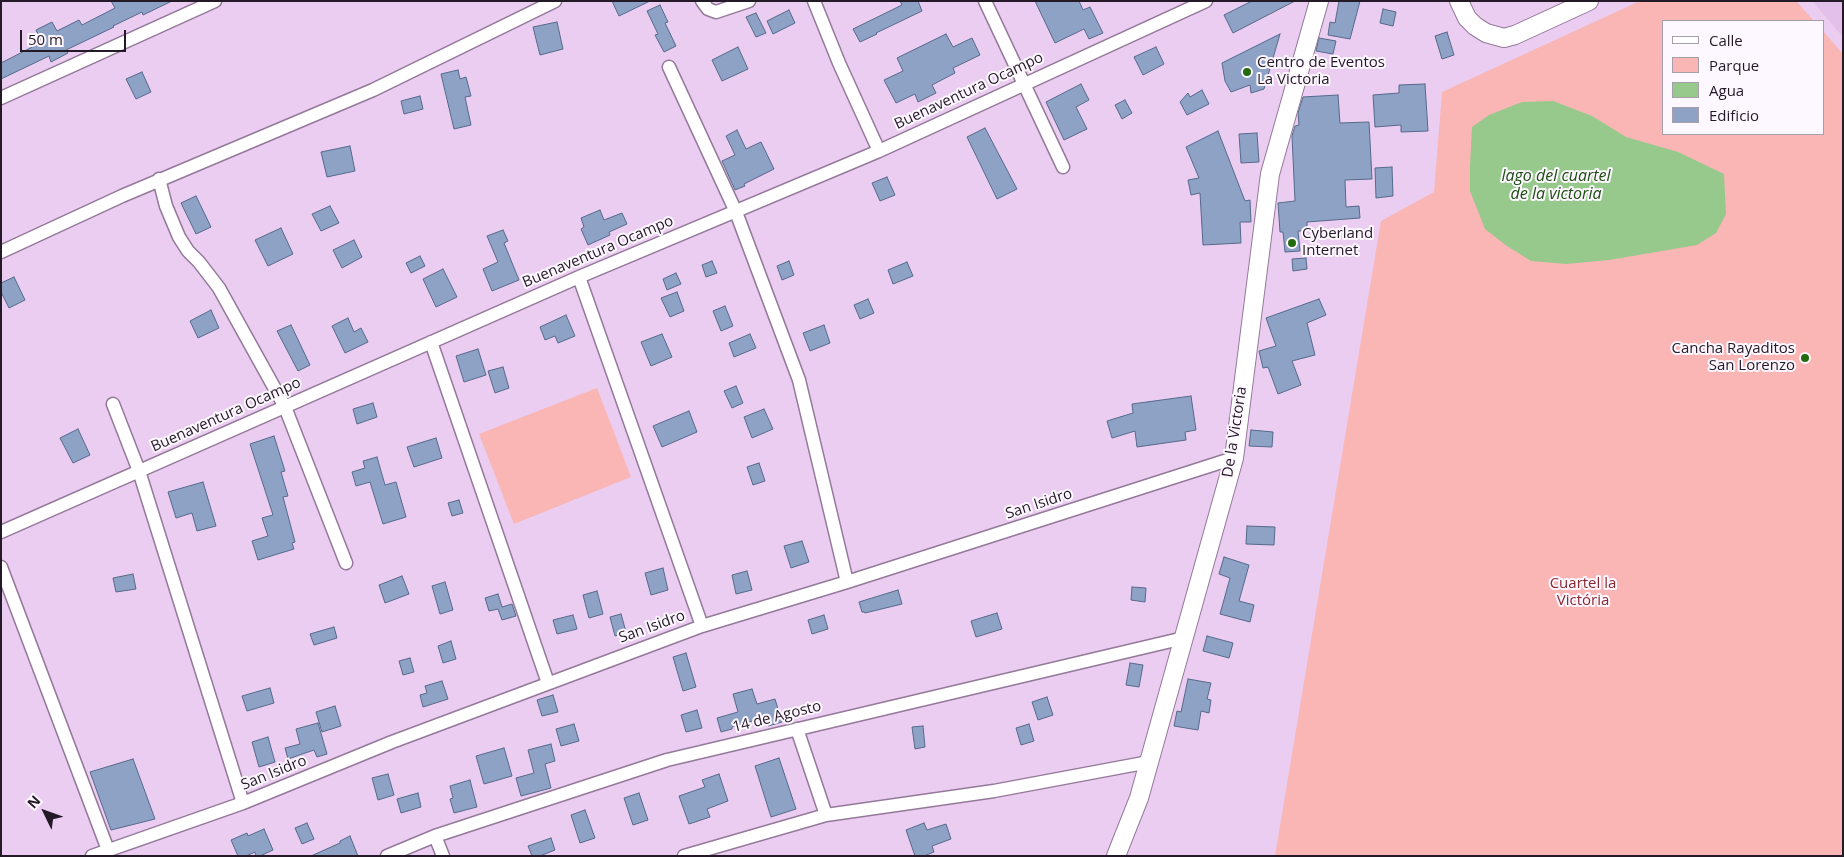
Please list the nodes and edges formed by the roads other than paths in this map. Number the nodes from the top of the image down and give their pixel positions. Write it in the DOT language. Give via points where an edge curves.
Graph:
graph roads {
  1 [pos="215,1"];
  2 [pos="555,1"];
  3 [pos="702,1"];
  4 [pos="749,1"];
  5 [pos="814,1"];
  6 [pos="985,1"];
  7 [pos="1206,1"];
  8 [pos="1319,1"];
  9 [pos="1459,1"];
  10 [pos="1589,1"];
  11 [pos="669,67"];
  12 [pos="1023,83"];
  13 [pos="1,98"];
  14 [pos="879,150"];
  15 [pos="1063,166"];
  16 [pos="159,179"];
  17 [pos="736,212"];
  18 [pos="1,252"];
  19 [pos="579,277"];
  20 [pos="431,342"];
  21 [pos="113,404"];
  22 [pos="285,407"];
  23 [pos="1234,458"];
  24 [pos="138,471"];
  25 [pos="1,532"];
  26 [pos="346,564"];
  27 [pos="1,567"];
  28 [pos="847,582"];
  29 [pos="702,626"];
  30 [pos="1184,638"];
  31 [pos="548,683"];
  32 [pos="797,728"];
  33 [pos="1149,762"];
  34 [pos="243,803"];
  35 [pos="826,815"];
  36 [pos="435,836"];
  37 [pos="108,850"];
  38 [pos="92,856"];
  39 [pos="387,856"];
  40 [pos="443,856"];
  41 [pos="684,856"];
  42 [pos="1116,856"];
  1 -- 13 [label="street"];
  2 -- 16 [label="street" via="373,90"];
  3 -- 4 [label="street" via="708,9 716,12"];
  5 -- 14 [label="street"];
  6 -- 12 [label="street"];
  7 -- 12 [label="street, Buenaventura Ocampo"];
  8 -- 23 [label="main road, De la Victoria" via="1270,174"];
  9 -- 10 [label="main road" via="1475,26 1486,34 1504,38"];
  11 -- 17 [label="street"];
  12 -- 14 [label="street, Buenaventura Ocampo"];
  12 -- 15 [label="street"];
  14 -- 17 [label="street, Buenaventura Ocampo"];
  16 -- 18 [label="street"];
  16 -- 22 [label="street" via="179,236 219,288"];
  17 -- 19 [label="street, Buenaventura Ocampo"];
  17 -- 28 [label="street" via="799,380"];
  19 -- 20 [label="street, Buenaventura Ocampo"];
  19 -- 29 [label="street"];
  20 -- 22 [label="street, Buenaventura Ocampo"];
  20 -- 31 [label="street"];
  21 -- 24 [label="street"];
  22 -- 24 [label="street, Buenaventura Ocampo"];
  22 -- 26 [label="street"];
  23 -- 28 [label="street, San Isidro"];
  23 -- 30 [label="main road, De la Victoria"];
  24 -- 25 [label="street, Buenaventura Ocampo"];
  24 -- 34 [label="street"];
  27 -- 37 [label="street"];
  28 -- 29 [label="street, San Isidro"];
  29 -- 31 [label="street, San Isidro"];
  30 -- 32 [label="street, 14 de Agosto"];
  30 -- 33 [label="main road, De la Victoria"];
  31 -- 34 [label="street, San Isidro"];
  32 -- 35 [label="street"];
  32 -- 36 [label="street, 14 de Agosto" via="667,760"];
  33 -- 35 [label="street" via="994,791"];
  33 -- 42 [label="main road, De la Victoria"];
  34 -- 37 [label="street, San Isidro"];
  35 -- 41 [label="street"];
  36 -- 39 [label="street, 14 de Agosto"];
  36 -- 40 [label="street"];
  37 -- 38 [label="street, San Isidro"];
}
